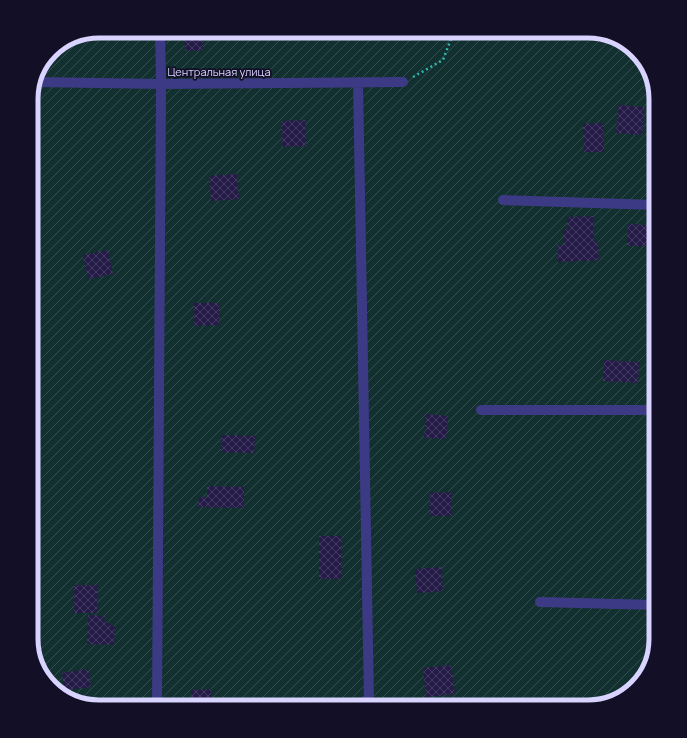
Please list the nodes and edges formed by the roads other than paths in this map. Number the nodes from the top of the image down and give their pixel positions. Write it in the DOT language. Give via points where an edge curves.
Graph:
graph roads {
  1 [pos="160,38"];
  2 [pos="40,82"];
  3 [pos="358,82"];
  4 [pos="403,82"];
  5 [pos="161,84"];
  6 [pos="503,200"];
  7 [pos="649,205"];
  8 [pos="481,410"];
  9 [pos="649,410"];
  10 [pos="540,602"];
  11 [pos="649,606"];
  12 [pos="157,700"];
  13 [pos="369,700"];
  1 -- 5 [label="street"];
  2 -- 5 [label="street, Центральная улица"];
  3 -- 4 [label="street, Центральная улица"];
  3 -- 5 [label="street, Центральная улица"];
  3 -- 13 [label="street"];
  5 -- 12 [label="street"];
  6 -- 7 [label="street"];
  8 -- 9 [label="street"];
  10 -- 11 [label="street"];
}
